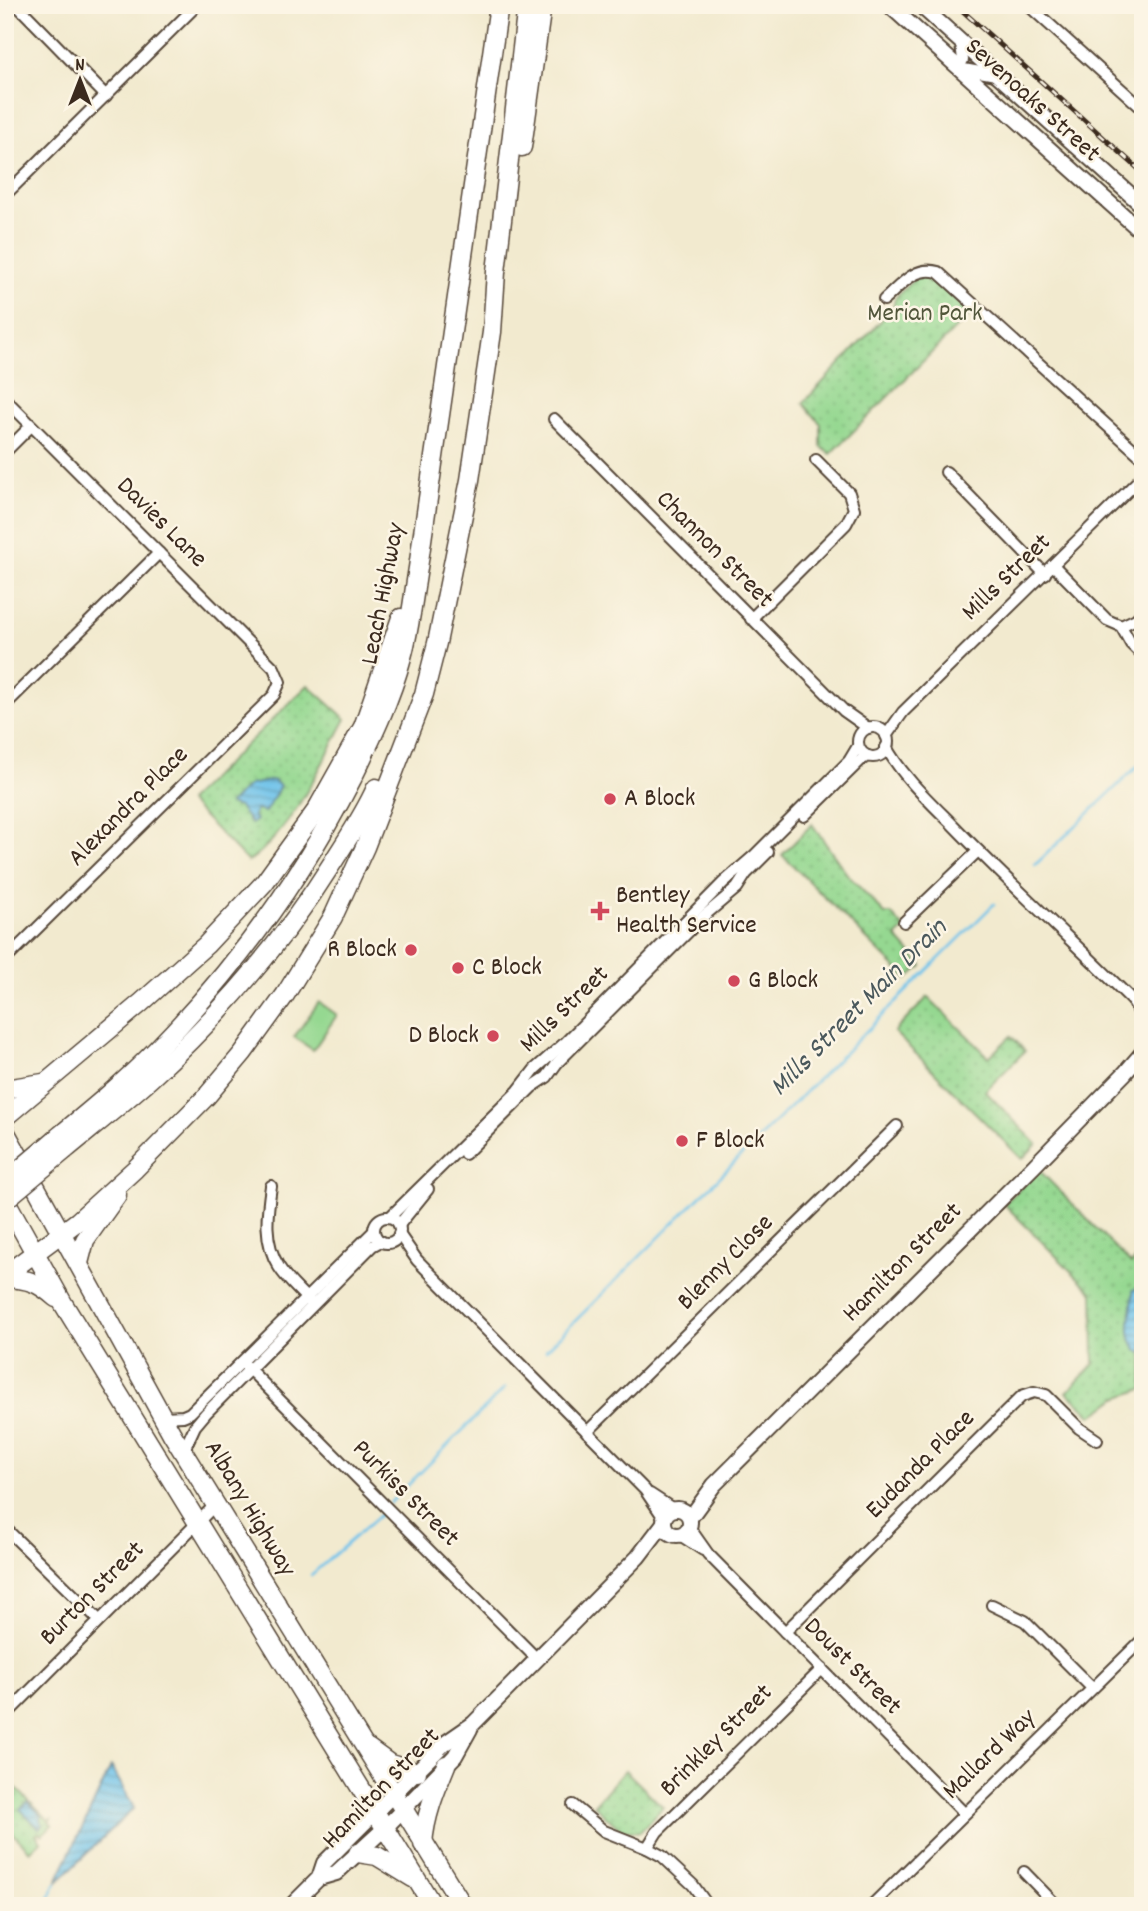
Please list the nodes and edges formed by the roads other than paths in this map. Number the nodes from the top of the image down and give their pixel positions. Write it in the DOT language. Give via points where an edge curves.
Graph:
graph roads {
  1 [pos="17,5"];
  2 [pos="197,5"];
  3 [pos="499,5"];
  4 [pos="527,5"];
  5 [pos="542,5"];
  6 [pos="889,5"];
  7 [pos="920,5"];
  8 [pos="1028,5"];
  9 [pos="961,44"];
  10 [pos="958,68"];
  11 [pos="996,75"];
  12 [pos="106,96"];
  13 [pos="1143,109"];
  14 [pos="5,195"];
  15 [pos="1143,206"];
  16 [pos="1143,233"];
  17 [pos="884,300"];
  18 [pos="5,399"];
  19 [pos="554,419"];
  20 [pos="31,426"];
  21 [pos="5,452"];
  22 [pos="1143,458"];
  23 [pos="816,460"];
  24 [pos="946,472"];
  25 [pos="1143,476"];
  26 [pos="470,480"];
  27 [pos="159,553"];
  28 [pos="418,568"];
  29 [pos="1049,569"];
  30 [pos="1143,612"];
  31 [pos="751,619"];
  32 [pos="1121,626"];
  33 [pos="437,643"];
  34 [pos="1143,656"];
  35 [pos="280,682"];
  36 [pos="5,705"];
  37 [pos="844,711"];
  38 [pos="879,735"];
  39 [pos="859,741"];
  40 [pos="871,756"];
  41 [pos="898,768"];
  42 [pos="978,851"];
  43 [pos="904,922"];
  44 [pos="5,960"];
  45 [pos="1138,1004"];
  46 [pos="1143,1019"];
  47 [pos="1143,1052"];
  48 [pos="1143,1064"];
  49 [pos="1125,1073"];
  50 [pos="44,1083"];
  51 [pos="5,1089"];
  52 [pos="5,1117"];
  53 [pos="897,1126"];
  54 [pos="5,1131"];
  55 [pos="62,1144"];
  56 [pos="135,1169"];
  57 [pos="5,1182"];
  58 [pos="271,1186"];
  59 [pos="5,1199"];
  60 [pos="390,1217"];
  61 [pos="399,1230"];
  62 [pos="63,1233"];
  63 [pos="381,1238"];
  64 [pos="35,1253"];
  65 [pos="417,1260"];
  66 [pos="79,1263"];
  67 [pos="5,1276"];
  68 [pos="310,1302"];
  69 [pos="64,1305"];
  70 [pos="246,1366"];
  71 [pos="163,1417"];
  72 [pos="587,1432"];
  73 [pos="1097,1440"];
  74 [pos="183,1452"];
  75 [pos="215,1505"];
  76 [pos="197,1522"];
  77 [pos="677,1522"];
  78 [pos="5,1528"];
  79 [pos="992,1605"];
  80 [pos="99,1620"];
  81 [pos="785,1632"];
  82 [pos="1142,1640"];
  83 [pos="536,1658"];
  84 [pos="822,1669"];
  85 [pos="1092,1688"];
  86 [pos="5,1716"];
  87 [pos="473,1724"];
  88 [pos="362,1744"];
  89 [pos="446,1765"];
  90 [pos="417,1772"];
  91 [pos="398,1802"];
  92 [pos="573,1805"];
  93 [pos="964,1813"];
  94 [pos="380,1820"];
  95 [pos="423,1844"];
  96 [pos="648,1848"];
  97 [pos="358,1853"];
  98 [pos="1024,1872"];
  99 [pos="319,1878"];
  100 [pos="419,1882"];
  101 [pos="291,1906"];
  102 [pos="433,1906"];
  103 [pos="463,1906"];
  104 [pos="708,1906"];
  105 [pos="871,1906"];
  106 [pos="1057,1906"];
  1 -- 12 [label="street"];
  2 -- 12 [label="street"];
  3 -- 28 [label="highway, Leach Highway"];
  4 -- 26 [label="highway" via="492,332"];
  5 -- 26 [label="highway"];
  6 -- 10 [label="main road, Sevenoaks Street"];
  7 -- 9 [label="main road, Sevenoaks Street"];
  8 -- 13 [label="street"];
  9 -- 10 [label="street" via="963,60"];
  9 -- 11 [label="main road, Sevenoaks Street"];
  10 -- 11 [label="street"];
  10 -- 16 [label="main road, Sevenoaks Street"];
  11 -- 15 [label="main road, Sevenoaks Street"];
  12 -- 14 [label="street"];
  17 -- 22 [label="street" via="916,272 938,272"];
  18 -- 20 [label="street, Davies Lane"];
  19 -- 31 [label="street, Channon Street"];
  20 -- 21 [label="street"];
  20 -- 27 [label="street, Davies Lane"];
  23 -- 31 [label="street" via="849,493 853,509 846,524"];
  24 -- 29 [label="street"];
  25 -- 29 [label="street, Mills Street"];
  26 -- 33 [label="highway"];
  27 -- 35 [label="street, Davies Lane" via="274,668"];
  27 -- 36 [label="street"];
  28 -- 50 [label="highway" via="363,727 309,821 264,883 206,944"];
  28 -- 55 [label="highway, Leach Highway" via="396,678 365,753 307,860 259,930 188,1016"];
  29 -- 32 [label="street" via="1107,620"];
  29 -- 38 [label="street, Mills Street"];
  30 -- 32 [label="street"];
  31 -- 37 [label="street, Channon Street"];
  32 -- 34 [label="street"];
  33 -- 55 [label="highway" via="367,808 273,950 151,1077"];
  33 -- 56 [label="highway" via="424,694 333,917 243,1052"];
  35 -- 44 [label="street, Alexandra Place" via="274,695"];
  37 -- 38 [label="street, Channon Street"];
  37 -- 39 [label="street, Channon Street"];
  38 -- 39 [label="street, Mills Street"];
  38 -- 40 [label="street, Mills Street" via="882,754"];
  38 -- 41 [label="street, Channon Street"];
  39 -- 40 [label="street, Channon Street"];
  39 -- 60 [label="street, Mills Street" via="849,761"];
  40 -- 41 [label="street, Channon Street"];
  40 -- 61 [label="street, Mills Street" via="861,760 547,1077 422,1196"];
  41 -- 42 [label="street, Channon Street"];
  42 -- 43 [label="street"];
  42 -- 45 [label="street, Channon Street"];
  45 -- 46 [label="street, Channon Street"];
  47 -- 49 [label="main road, Hamilton Street"];
  48 -- 49 [label="main road, Hamilton Street"];
  49 -- 77 [label="main road, Hamilton Street"];
  50 -- 51 [label="highway"];
  50 -- 52 [label="highway"];
  53 -- 72 [label="street, Blenny Close"];
  54 -- 62 [label="highway, Albany Highway"];
  55 -- 57 [label="highway, Leach Highway, bridge"];
  55 -- 59 [label="highway, Leach Highway, bridge"];
  56 -- 62 [label="highway"];
  56 -- 66 [label="highway" via="85,1240"];
  58 -- 68 [label="street" via="268,1242 279,1267"];
  59 -- 64 [label="highway, Albany Highway"];
  60 -- 61 [label="street, Doust Street"];
  60 -- 63 [label="street, Mills Street" via="379,1220"];
  61 -- 63 [label="street, Mills Street" via="395,1240"];
  61 -- 65 [label="street, Doust Street"];
  62 -- 64 [label="highway"];
  62 -- 66 [label="highway, Albany Highway"];
  63 -- 65 [label="street, Doust Street"];
  63 -- 68 [label="street"];
  64 -- 67 [label="highway"];
  64 -- 69 [label="highway, Albany Highway"];
  65 -- 72 [label="street, Doust Street"];
  66 -- 71 [label="highway, Albany Highway"];
  67 -- 69 [label="highway" via="41,1285"];
  68 -- 70 [label="street"];
  69 -- 76 [label="highway, Albany Highway"];
  70 -- 71 [label="street" via="190,1413"];
  70 -- 74 [label="street" via="195,1426"];
  70 -- 83 [label="street, Purkiss Street"];
  71 -- 74 [label="highway, Albany Highway"];
  72 -- 77 [label="street, Doust Street"];
  73 -- 81 [label="street, Eudanda Place" via="1046,1395 1022,1396"];
  74 -- 75 [label="highway, Albany Highway"];
  75 -- 76 [label="street, Burton Street"];
  75 -- 88 [label="highway, Albany Highway"];
  76 -- 80 [label="street, Burton Street"];
  76 -- 94 [label="highway, Albany Highway"];
  77 -- 81 [label="street, Doust Street"];
  77 -- 83 [label="main road, Hamilton Street"];
  78 -- 80 [label="street"];
  79 -- 85 [label="street" via="1025,1621"];
  80 -- 86 [label="street, Burton Street"];
  81 -- 84 [label="street, Doust Street"];
  82 -- 85 [label="street, Mallard Way"];
  83 -- 87 [label="main road, Hamilton Street"];
  84 -- 93 [label="street, Doust Street"];
  84 -- 96 [label="street, Brinkley Street" via="657,1832"];
  85 -- 93 [label="street, Mallard Way"];
  87 -- 89 [label="main road, Hamilton Street"];
  87 -- 90 [label="main road, Hamilton Street" via="444,1744"];
  88 -- 90 [label="highway" via="390,1764"];
  88 -- 91 [label="highway, Albany Highway"];
  89 -- 91 [label="main road, Hamilton Street"];
  89 -- 95 [label="highway" via="431,1803"];
  90 -- 91 [label="main road, Hamilton Street"];
  91 -- 94 [label="main road, Hamilton Street"];
  91 -- 95 [label="highway, Albany Highway"];
  92 -- 96 [label="street" via="604,1831"];
  93 -- 105 [label="street, Mallard Way"];
  94 -- 97 [label="main road, Hamilton Street"];
  94 -- 99 [label="main road, Hamilton Street" via="324,1863"];
  94 -- 100 [label="highway, Albany Highway"];
  95 -- 103 [label="highway, Albany Highway"];
  96 -- 104 [label="street" via="678,1870"];
  97 -- 99 [label="main road, Hamilton Street" via="336,1873"];
  97 -- 100 [label="highway" via="377,1856"];
  98 -- 106 [label="street"];
  99 -- 101 [label="main road, Hamilton Street"];
  100 -- 102 [label="highway, Albany Highway"];
}
